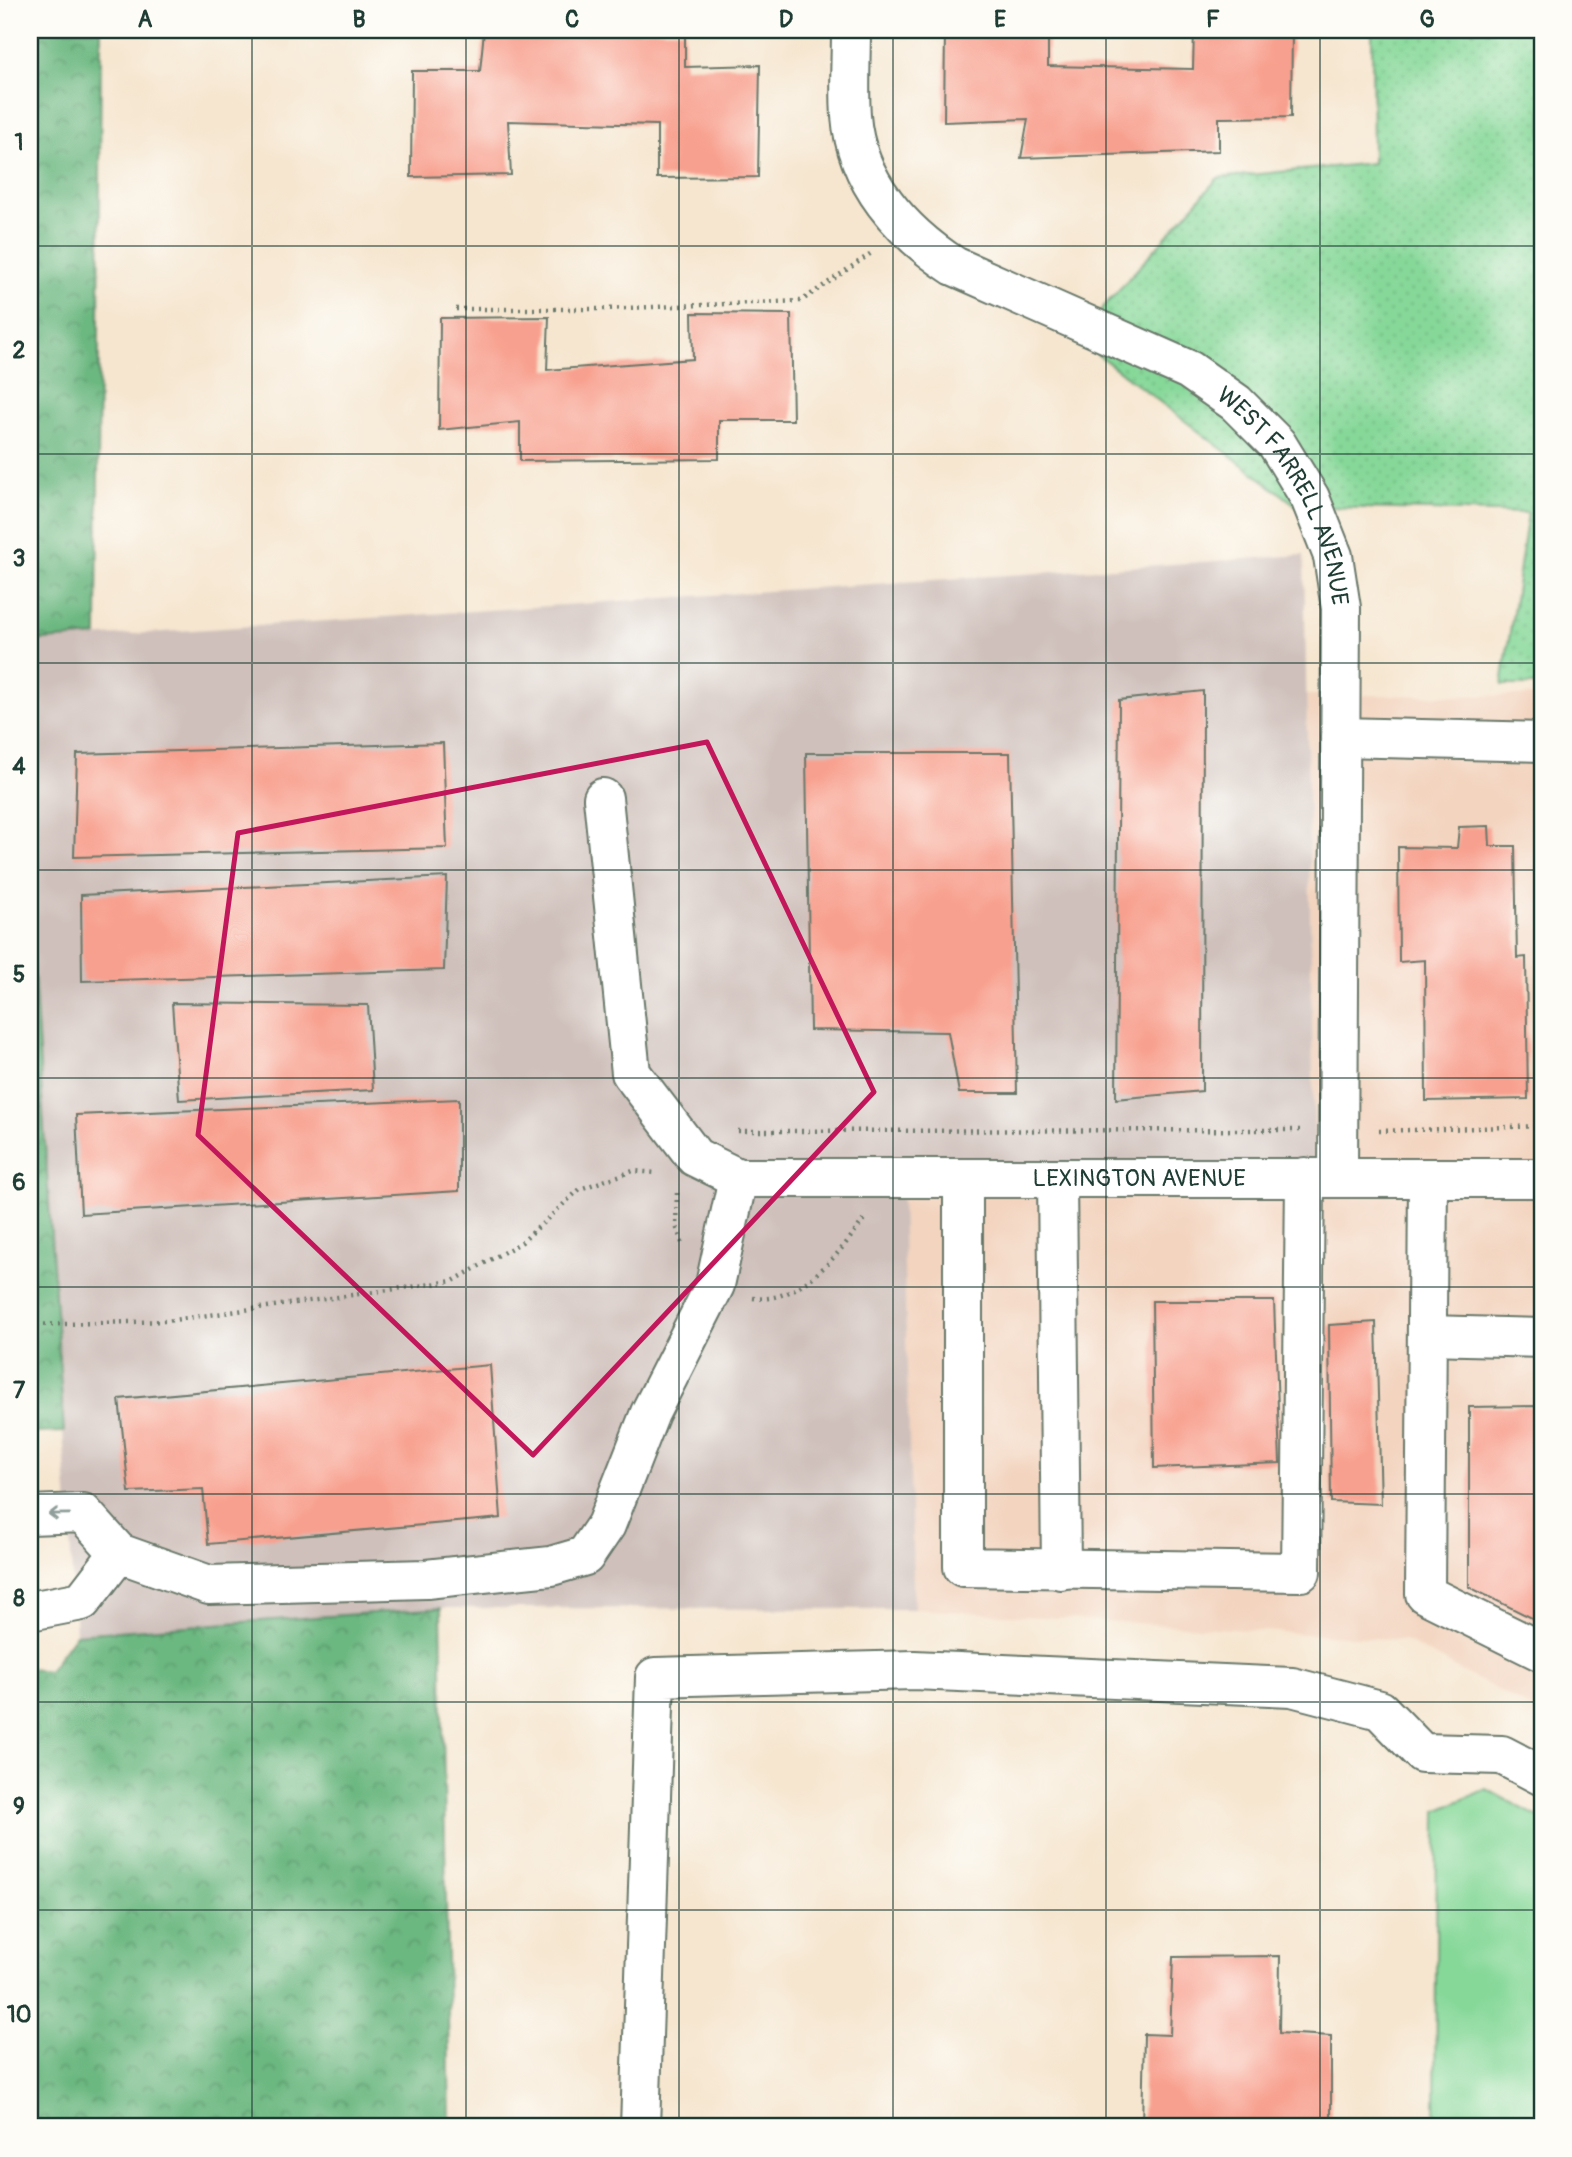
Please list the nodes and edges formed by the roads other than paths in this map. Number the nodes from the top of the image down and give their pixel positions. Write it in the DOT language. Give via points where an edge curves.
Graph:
graph roads {
  1 [pos="851,30"];
  2 [pos="1340,737"];
  3 [pos="1542,742"];
  4 [pos="603,798"];
  5 [pos="1322,1177"];
  6 [pos="738,1178"];
  7 [pos="963,1178"];
  8 [pos="1057,1178"];
  9 [pos="1428,1178"];
  10 [pos="1542,1178"];
  11 [pos="1427,1335"];
  12 [pos="1542,1338"];
  13 [pos="30,1515"];
  14 [pos="119,1553"];
  15 [pos="1061,1570"];
  16 [pos="30,1611"];
  17 [pos="1542,1652"];
  18 [pos="1542,1776"];
  19 [pos="640,2127"];
  1 -- 2 [label="street, WEST FARRELL AVENUE" via="851,118 860,157 886,207 920,243 954,266 1189,370 1236,403 1277,444 1310,498 1333,556 1341,608"];
  2 -- 3 [label="street"];
  2 -- 5 [label="street, WEST FARRELL AVENUE"];
  4 -- 6 [label="street" via="631,1073 695,1157"];
  5 -- 8 [label="street, LEXINGTON AVENUE"];
  5 -- 9 [label="street, LEXINGTON AVENUE"];
  5 -- 15 [label="street, WEST FARRELL AVENUE" via="1301,1572"];
  6 -- 7 [label="street, LEXINGTON AVENUE"];
  6 -- 14 [label="street" via="715,1285 650,1413 606,1525 585,1556 551,1566 426,1579 209,1585"];
  7 -- 8 [label="street, LEXINGTON AVENUE"];
  7 -- 15 [label="street" via="963,1567"];
  8 -- 15 [label="street"];
  9 -- 10 [label="street, LEXINGTON AVENUE"];
  9 -- 11 [label="street"];
  11 -- 12 [label="street"];
  11 -- 17 [label="street" via="1425,1594"];
  14 -- 13 [label="street, one-way" via="83,1513"];
  14 -- 16 [label="street" via="82,1601"];
  18 -- 19 [label="street" via="1502,1755 1422,1753 1380,1710 1292,1687 914,1670 655,1677"];
}
